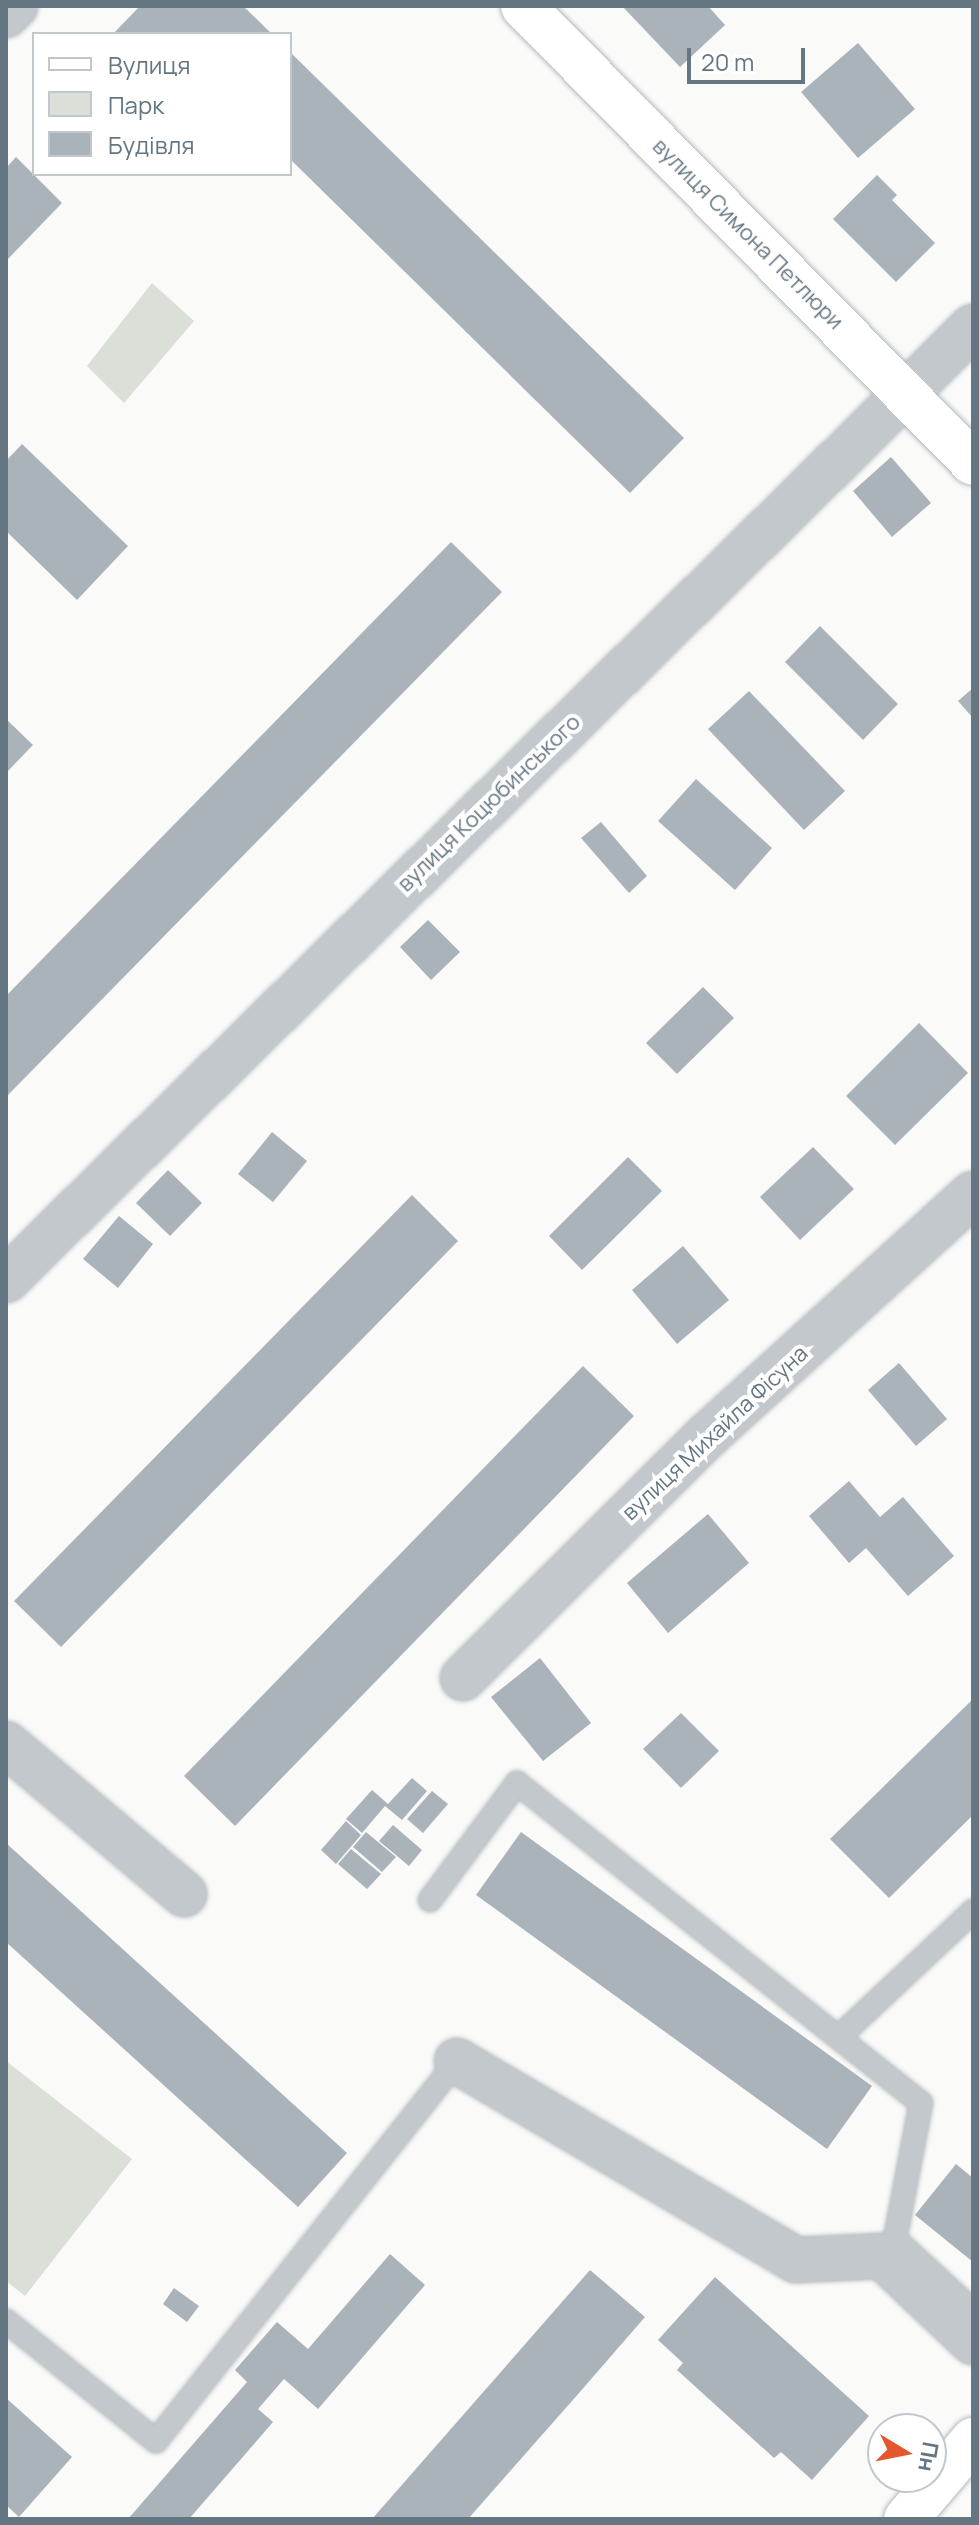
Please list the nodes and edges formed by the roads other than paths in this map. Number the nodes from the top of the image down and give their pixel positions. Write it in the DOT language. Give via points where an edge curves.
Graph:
graph roads {
  1 [pos="15,6"];
  2 [pos="523,6"];
  3 [pos="6,15"];
  4 [pos="973,327"];
  5 [pos="906,395"];
  6 [pos="973,463"];
  7 [pos="973,1194"];
  8 [pos="6,1280"];
  9 [pos="463,1678"];
  10 [pos="6,1744"];
  11 [pos="184,1894"];
  12 [pos="430,1900"];
  13 [pos="973,1911"];
  14 [pos="840,2036"];
  15 [pos="457,2061"];
  16 [pos="973,2311"];
  17 [pos="6,2321"];
  18 [pos="973,2342"];
  19 [pos="973,2440"];
  20 [pos="906,2519"];
  1 -- 3 [label="street"];
  2 -- 5 [label="street, вулиця Симона Петлюри"];
  4 -- 5 [label="street, вулиця Коцюбинського"];
  5 -- 6 [label="street, вулиця Симона Петлюри"];
  5 -- 8 [label="street, вулиця Коцюбинського"];
  7 -- 9 [label="street, вулиця Михайла Фісуна" via="708,1435"];
  10 -- 11 [label="street"];
  12 -- 14 [label="lane" via="517,1783"];
  13 -- 14 [label="lane"];
  14 -- 16 [label="lane" via="921,2103 895,2239"];
  15 -- 17 [label="lane" via="156,2441"];
  15 -- 18 [label="street" via="796,2260 882,2256"];
  19 -- 20 [label="street"];
}
